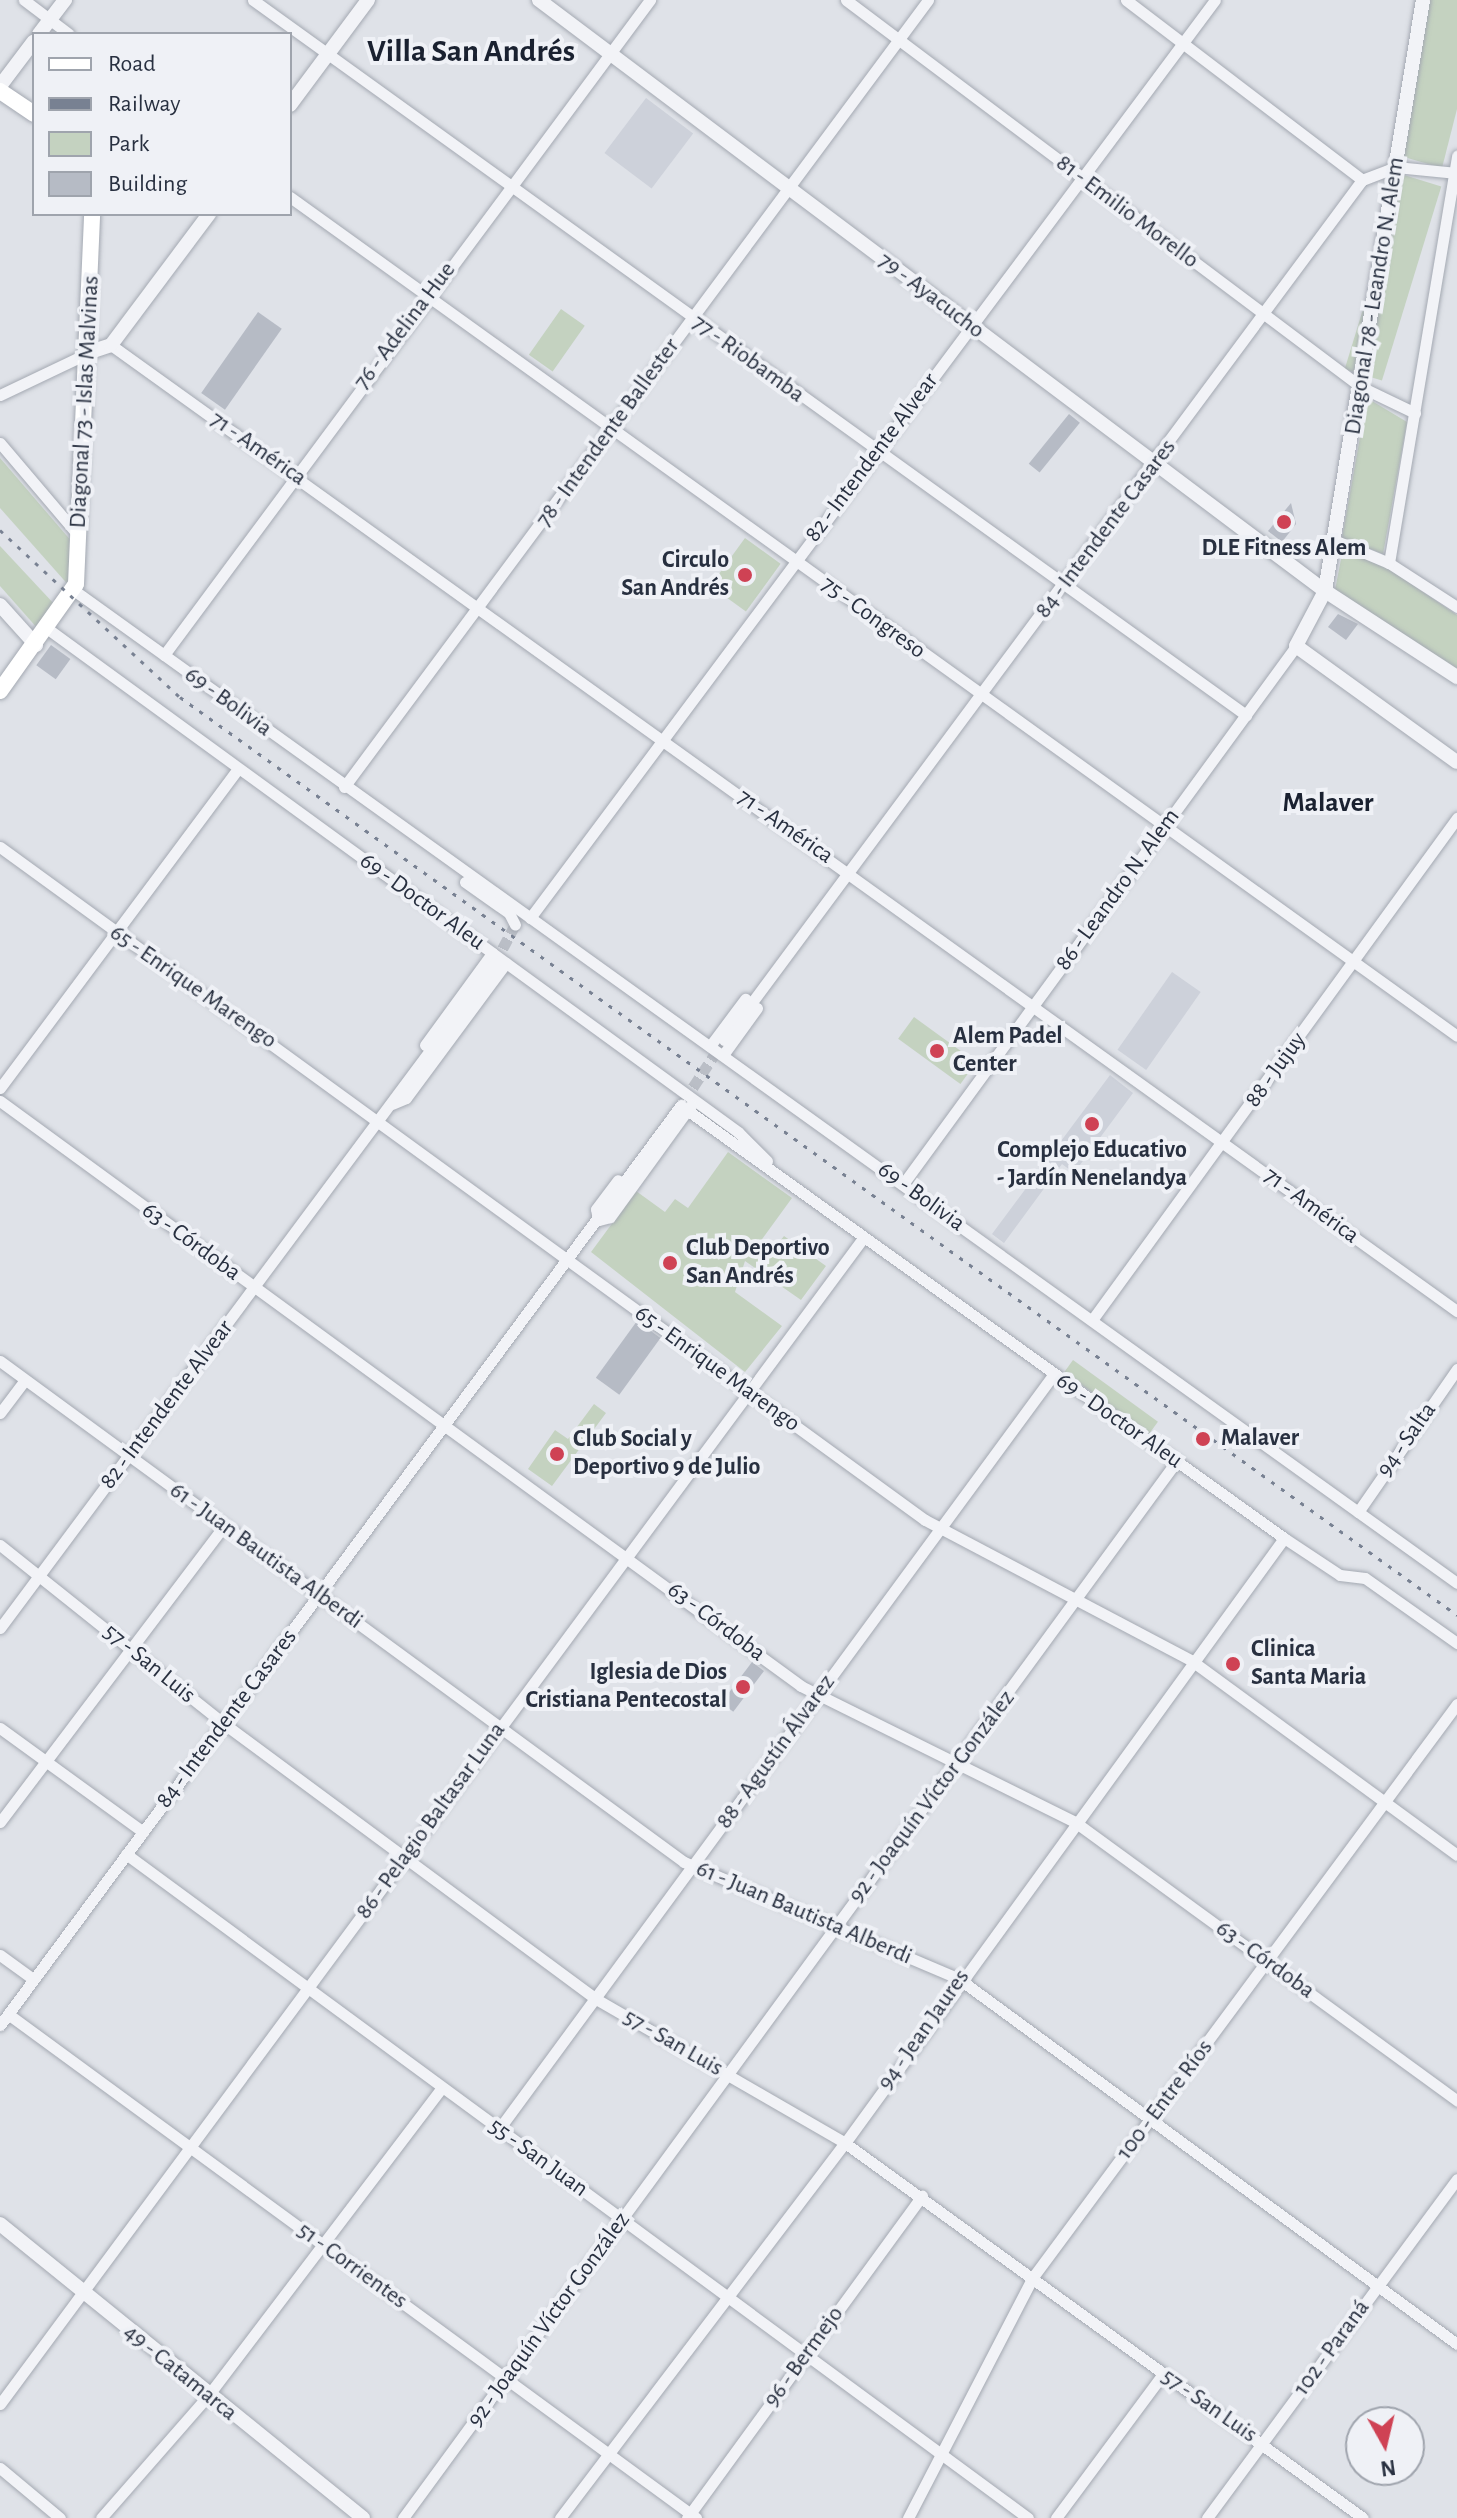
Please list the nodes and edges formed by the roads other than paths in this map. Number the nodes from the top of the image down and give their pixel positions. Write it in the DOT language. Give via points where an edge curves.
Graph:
graph roads {
  1 [pos="24,0"];
  2 [pos="65,0"];
  3 [pos="253,0"];
  4 [pos="368,0"];
  5 [pos="539,0"];
  6 [pos="650,0"];
  7 [pos="846,0"];
  8 [pos="928,0"];
  9 [pos="1126,0"];
  10 [pos="1215,0"];
  11 [pos="1423,0"];
  12 [pos="50,19"];
  13 [pos="40,32"];
  14 [pos="66,32"];
  15 [pos="897,39"];
  16 [pos="1182,42"];
  17 [pos="32,44"];
  18 [pos="611,54"];
  19 [pos="326,56"];
  20 [pos="0,88"];
  21 [pos="292,102"];
  22 [pos="32,112"];
  23 [pos="1457,156"];
  24 [pos="1396,167"];
  25 [pos="1456,173"];
  26 [pos="1080,177"];
  27 [pos="1362,180"];
  28 [pos="509,189"];
  29 [pos="788,189"];
  30 [pos="292,198"];
  31 [pos="92,216"];
  32 [pos="208,216"];
  33 [pos="427,298"];
  34 [pos="1263,315"];
  35 [pos="692,318"];
  36 [pos="971,326"];
  37 [pos="111,345"];
  38 [pos="90,352"];
  39 [pos="1361,387"];
  40 [pos="0,395"];
  41 [pos="1415,413"];
  42 [pos="612,428"];
  43 [pos="0,443"];
  44 [pos="876,453"];
  45 [pos="1156,464"];
  46 [pos="293,474"];
  47 [pos="79,536"];
  48 [pos="1334,540"];
  49 [pos="794,560"];
  50 [pos="1389,563"];
  51 [pos="1063,587"];
  52 [pos="75,591"];
  53 [pos="1325,591"];
  54 [pos="0,605"];
  55 [pos="1457,607"];
  56 [pos="478,609"];
  57 [pos="48,629"];
  58 [pos="36,645"];
  59 [pos="1296,646"];
  60 [pos="164,655"];
  61 [pos="1457,677"];
  62 [pos="0,690"];
  63 [pos="981,696"];
  64 [pos="1246,715"];
  65 [pos="661,740"];
  66 [pos="1457,762"];
  67 [pos="238,769"];
  68 [pos="344,787"];
  69 [pos="382,814"];
  70 [pos="1457,818"];
  71 [pos="1164,827"];
  72 [pos="0,847"];
  73 [pos="849,872"];
  74 [pos="825,905"];
  75 [pos="530,918"];
  76 [pos="515,925"];
  77 [pos="116,932"];
  78 [pos="498,960"];
  79 [pos="1353,962"];
  80 [pos="1033,1004"];
  81 [pos="1457,1036"];
  82 [pos="724,1040"];
  83 [pos="710,1046"];
  84 [pos="723,1055"];
  85 [pos="0,1088"];
  86 [pos="684,1091"];
  87 [pos="0,1101"];
  88 [pos="392,1104"];
  89 [pos="688,1105"];
  90 [pos="380,1120"];
  91 [pos="1223,1142"];
  92 [pos="903,1184"];
  93 [pos="598,1220"];
  94 [pos="863,1238"];
  95 [pos="569,1259"];
  96 [pos="255,1288"];
  97 [pos="1457,1311"];
  98 [pos="1092,1320"];
  99 [pos="0,1361"];
  100 [pos="1457,1369"];
  101 [pos="1053,1375"];
  102 [pos="25,1380"];
  103 [pos="748,1394"];
  104 [pos="0,1413"];
  105 [pos="447,1423"];
  106 [pos="129,1455"];
  107 [pos="1176,1462"];
  108 [pos="1358,1512"];
  109 [pos="222,1528"];
  110 [pos="939,1529"];
  111 [pos="1284,1538"];
  112 [pos="0,1545"];
  113 [pos="628,1556"];
  114 [pos="39,1575"];
  115 [pos="1457,1583"];
  116 [pos="319,1596"];
  117 [pos="1078,1600"];
  118 [pos="0,1628"];
  119 [pos="1457,1643"];
  120 [pos="129,1648"];
  121 [pos="1192,1661"];
  122 [pos="817,1696"];
  123 [pos="1457,1704"];
  124 [pos="223,1723"];
  125 [pos="500,1726"];
  126 [pos="0,1728"];
  127 [pos="46,1761"];
  128 [pos="958,1763"];
  129 [pos="1384,1802"];
  130 [pos="0,1822"];
  131 [pos="1075,1822"];
  132 [pos="143,1832"];
  133 [pos="126,1854"];
  134 [pos="1457,1855"];
  135 [pos="404,1858"];
  136 [pos="691,1866"];
  137 [pos="834,1927"];
  138 [pos="0,1955"];
  139 [pos="1268,1962"];
  140 [pos="33,1979"];
  141 [pos="959,1979"];
  142 [pos="307,1992"];
  143 [pos="596,1999"];
  144 [pos="8,2014"];
  145 [pos="0,2025"];
  146 [pos="728,2074"];
  147 [pos="441,2089"];
  148 [pos="1457,2101"];
  149 [pos="1151,2120"];
  150 [pos="499,2129"];
  151 [pos="845,2143"];
  152 [pos="191,2147"];
  153 [pos="1457,2179"];
  154 [pos="922,2196"];
  155 [pos="622,2220"];
  156 [pos="0,2224"];
  157 [pos="323,2245"];
  158 [pos="1033,2277"];
  159 [pos="1378,2287"];
  160 [pos="83,2295"];
  161 [pos="725,2296"];
  162 [pos="1457,2344"];
  163 [pos="806,2354"];
  164 [pos="1163,2374"];
  165 [pos="506,2379"];
  166 [pos="207,2397"];
  167 [pos="0,2404"];
  168 [pos="1262,2444"];
  169 [pos="607,2454"];
  170 [pos="942,2454"];
  171 [pos="0,2468"];
  172 [pos="691,2516"];
  173 [pos="60,2518"];
  174 [pos="101,2518"];
  175 [pos="363,2518"];
  176 [pos="403,2518"];
  177 [pos="560,2518"];
  178 [pos="908,2518"];
  179 [pos="1028,2518"];
  180 [pos="1056,2518"];
  181 [pos="1207,2518"];
  182 [pos="1363,2518"];
  1 -- 12 [label="street"];
  2 -- 12 [label="street"];
  3 -- 19 [label="street, 77 - Riobamba"];
  4 -- 19 [label="street"];
  5 -- 18 [label="street, 79 - Ayacucho"];
  6 -- 18 [label="street, 76 - Adelina Hue"];
  7 -- 15 [label="street, 81 - Emilio Morello"];
  8 -- 15 [label="street, 78 - Intendente Ballester"];
  9 -- 16 [label="street"];
  10 -- 16 [label="street, 82 - Intendente Alvear"];
  11 -- 24 [label="street, Diagonal 78 - Leandro N. Alem"];
  12 -- 13 [label="street"];
  12 -- 14 [label="street"];
  15 -- 26 [label="street, 81 - Emilio Morello"];
  15 -- 29 [label="street, 78 - Intendente Ballester"];
  16 -- 26 [label="street, 82 - Intendente Alvear"];
  16 -- 27 [label="street"];
  17 -- 20 [label="street"];
  18 -- 28 [label="street, 76 - Adelina Hue"];
  18 -- 29 [label="street, 79 - Ayacucho"];
  19 -- 21 [label="street"];
  19 -- 28 [label="street, 77 - Riobamba"];
  20 -- 22 [label="main road"];
  23 -- 25 [label="street"];
  24 -- 25 [label="street"];
  24 -- 27 [label="street"];
  24 -- 39 [label="street, Diagonal 78 - Leandro N. Alem"];
  25 -- 41 [label="street"];
  26 -- 34 [label="street, 81 - Emilio Morello"];
  26 -- 36 [label="street, 82 - Intendente Alvear"];
  27 -- 34 [label="street, 84 - Intendente Casares"];
  28 -- 33 [label="street, 76 - Adelina Hue"];
  28 -- 35 [label="street, 77 - Riobamba"];
  29 -- 35 [label="street, 78 - Intendente Ballester"];
  29 -- 36 [label="street, 79 - Ayacucho"];
  30 -- 33 [label="street, 75 - Congreso"];
  31 -- 38 [label="main road, Diagonal 73 - Islas Malvinas"];
  32 -- 37 [label="street"];
  33 -- 42 [label="street, 75 - Congreso"];
  33 -- 46 [label="street, 76 - Adelina Hue"];
  34 -- 39 [label="street, 81 - Emilio Morello"];
  34 -- 45 [label="street, 84 - Intendente Casares"];
  35 -- 42 [label="street, 78 - Intendente Ballester"];
  35 -- 44 [label="street, 77 - Riobamba"];
  36 -- 44 [label="street, 82 - Intendente Alvear"];
  36 -- 45 [label="street, 79 - Ayacucho"];
  37 -- 38 [label="street"];
  37 -- 46 [label="street, 71 - América"];
  38 -- 40 [label="street"];
  38 -- 47 [label="main road, Diagonal 73 - Islas Malvinas"];
  39 -- 41 [label="street, 81 - Emilio Morello"];
  39 -- 48 [label="street, Diagonal 78 - Leandro N. Alem"];
  41 -- 50 [label="street"];
  42 -- 49 [label="street, 75 - Congreso"];
  42 -- 56 [label="street, 78 - Intendente Ballester"];
  43 -- 47 [label="street"];
  44 -- 49 [label="street, 82 - Intendente Alvear"];
  44 -- 51 [label="street, 77 - Riobamba"];
  45 -- 51 [label="street, 84 - Intendente Casares"];
  45 -- 53 [label="street, 79 - Ayacucho"];
  46 -- 56 [label="street, 71 - América"];
  46 -- 60 [label="street, 76 - Adelina Hue"];
  47 -- 52 [label="main road, Diagonal 73 - Islas Malvinas"];
  48 -- 50 [label="street"];
  48 -- 53 [label="street, Diagonal 78 - Leandro N. Alem"];
  49 -- 63 [label="street, 75 - Congreso"];
  49 -- 65 [label="street, 82 - Intendente Alvear"];
  50 -- 55 [label="street"];
  51 -- 63 [label="street, 84 - Intendente Casares"];
  51 -- 64 [label="street, 77 - Riobamba"];
  52 -- 57 [label="main road"];
  52 -- 60 [label="street, 69 - Bolivia"];
  53 -- 59 [label="street, 86 - Leandro N. Alem"];
  53 -- 61 [label="street, 79 - Ayacucho"];
  54 -- 58 [label="street"];
  56 -- 65 [label="street, 71 - América"];
  56 -- 68 [label="street, 78 - Intendente Ballester"];
  57 -- 58 [label="main road"];
  57 -- 67 [label="street, 69 - Doctor Aleu"];
  58 -- 62 [label="main road"];
  59 -- 64 [label="street, 86 - Leandro N. Alem"];
  59 -- 66 [label="street"];
  60 -- 68 [label="street, 69 - Bolivia"];
  63 -- 71 [label="street, 75 - Congreso"];
  63 -- 73 [label="street, 84 - Intendente Casares"];
  64 -- 71 [label="street, 86 - Leandro N. Alem"];
  65 -- 73 [label="street, 71 - América"];
  65 -- 75 [label="street, 82 - Intendente Alvear"];
  67 -- 77 [label="street"];
  67 -- 78 [label="street, 69 - Doctor Aleu"];
  68 -- 69 [label="street, 69 - Bolivia"];
  69 -- 75 [label="street, 69 - Bolivia"];
  69 -- 76 [label="street, 69 - Bolivia" via="509,913"];
  70 -- 79 [label="street, 88 - Jujuy"];
  71 -- 79 [label="street, 75 - Congreso"];
  71 -- 80 [label="street, 86 - Leandro N. Alem"];
  72 -- 77 [label="street, 65 - Enrique Marengo"];
  73 -- 74 [label="street, 84 - Intendente Casares"];
  73 -- 80 [label="street, 71 - América"];
  74 -- 82 [label="street, 84 - Intendente Casares"];
  74 -- 83 [label="street, 84 - Intendente Casares"];
  74 -- 84 [label="street, 84 - Intendente Casares" via="818,926"];
  75 -- 83 [label="street, 69 - Bolivia"];
  77 -- 85 [label="street"];
  77 -- 90 [label="street, 65 - Enrique Marengo"];
  78 -- 86 [label="street, 69 - Doctor Aleu"];
  78 -- 88 [label="street, 82 - Intendente Alvear" via="406,1098"];
  78 -- 88 [label="street, 82 - Intendente Alvear" via="393,1090"];
  79 -- 81 [label="street, 75 - Congreso"];
  79 -- 91 [label="street, 88 - Jujuy"];
  80 -- 91 [label="street, 71 - América"];
  80 -- 92 [label="street, 86 - Leandro N. Alem"];
  83 -- 84 [label="street, 69 - Bolivia"];
  84 -- 92 [label="street, 69 - Bolivia"];
  86 -- 89 [label="street, 69 - Doctor Aleu"];
  86 -- 93 [label="street, 84 - Intendente Casares" via="596,1209"];
  87 -- 96 [label="street, 63 - Córdoba"];
  88 -- 90 [label="street, 82 - Intendente Alvear"];
  89 -- 93 [label="street, 84 - Intendente Casares"];
  89 -- 94 [label="street, 69 - Doctor Aleu"];
  90 -- 95 [label="street, 65 - Enrique Marengo"];
  90 -- 96 [label="street, 82 - Intendente Alvear"];
  91 -- 97 [label="street, 71 - América"];
  91 -- 98 [label="street, 88 - Jujuy"];
  92 -- 98 [label="street, 69 - Bolivia"];
  93 -- 95 [label="street, 84 - Intendente Casares"];
  94 -- 101 [label="street, 69 - Doctor Aleu"];
  94 -- 103 [label="street, 86 - Pelagio Baltasar Luna"];
  95 -- 103 [label="street, 65 - Enrique Marengo"];
  95 -- 105 [label="street, 84 - Intendente Casares"];
  96 -- 105 [label="street, 63 - Córdoba"];
  96 -- 106 [label="street, 82 - Intendente Alvear"];
  98 -- 108 [label="street, 69 - Bolivia"];
  99 -- 102 [label="street, 61 - Juan Bautista Alberdi"];
  100 -- 108 [label="street, 94 - Salta"];
  101 -- 107 [label="street, 69 - Doctor Aleu"];
  101 -- 110 [label="street, 88 - Agustín Álvarez"];
  102 -- 104 [label="street"];
  102 -- 106 [label="street, 61 - Juan Bautista Alberdi"];
  103 -- 110 [label="street, 65 - Enrique Marengo"];
  103 -- 113 [label="street, 86 - Pelagio Baltasar Luna"];
  105 -- 113 [label="street, 63 - Córdoba"];
  105 -- 116 [label="street, 84 - Intendente Casares"];
  106 -- 109 [label="street, 61 - Juan Bautista Alberdi"];
  106 -- 114 [label="street, 82 - Intendente Alvear"];
  107 -- 111 [label="street, 69 - Doctor Aleu"];
  107 -- 117 [label="street, 92 - Joaquín Víctor González"];
  108 -- 115 [label="street, 69 - Bolivia"];
  109 -- 116 [label="street, 61 - Juan Bautista Alberdi"];
  109 -- 120 [label="street"];
  110 -- 117 [label="street, 65 - Enrique Marengo"];
  110 -- 122 [label="street, 88 - Agustín Álvarez"];
  111 -- 119 [label="street, 69 - Doctor Aleu" via="1340,1575 1365,1578"];
  111 -- 121 [label="street, 94 - Jean Jaures"];
  112 -- 114 [label="street, 57 - San Luis"];
  113 -- 122 [label="street, 63 - Córdoba"];
  113 -- 125 [label="street, 86 - Pelagio Baltasar Luna"];
  114 -- 118 [label="street, 82 - Intendente Alvear"];
  114 -- 120 [label="street, 57 - San Luis"];
  116 -- 124 [label="street, 84 - Intendente Casares"];
  116 -- 125 [label="street, 61 - Juan Bautista Alberdi"];
  117 -- 121 [label="street, 65 - Enrique Marengo"];
  117 -- 128 [label="street, 92 - Joaquín Víctor González"];
  120 -- 124 [label="street, 57 - San Luis"];
  120 -- 127 [label="street"];
  121 -- 129 [label="street, 65 - Enrique Marengo"];
  121 -- 131 [label="street, 94 - Jean Jaures"];
  122 -- 128 [label="street, 63 - Córdoba"];
  122 -- 136 [label="street, 88 - Agustín Álvarez"];
  123 -- 129 [label="street, 100 - Entre Ríos"];
  124 -- 132 [label="street, 84 - Intendente Casares"];
  124 -- 135 [label="street, 57 - San Luis"];
  125 -- 135 [label="street, 86 - Pelagio Baltasar Luna"];
  125 -- 136 [label="street, 61 - Juan Bautista Alberdi"];
  126 -- 127 [label="street"];
  127 -- 130 [label="street"];
  127 -- 132 [label="street"];
  128 -- 131 [label="street, 63 - Córdoba"];
  128 -- 137 [label="street, 92 - Joaquín Víctor González"];
  129 -- 134 [label="street, 65 - Enrique Marengo"];
  129 -- 139 [label="street, 100 - Entre Ríos"];
  131 -- 139 [label="street, 63 - Córdoba"];
  131 -- 141 [label="street, 94 - Jean Jaures"];
  132 -- 133 [label="street, 84 - Intendente Casares"];
  133 -- 140 [label="street, 84 - Intendente Casares"];
  133 -- 142 [label="street, 55 - San Juan"];
  135 -- 142 [label="street, 86 - Pelagio Baltasar Luna"];
  135 -- 143 [label="street, 57 - San Luis"];
  136 -- 137 [label="street, 61 - Juan Bautista Alberdi"];
  136 -- 143 [label="street, 88 - Agustín Álvarez"];
  137 -- 141 [label="street, 61 - Juan Bautista Alberdi"];
  137 -- 146 [label="street, 92 - Joaquín Víctor González"];
  138 -- 140 [label="street"];
  139 -- 148 [label="street, 63 - Córdoba"];
  139 -- 149 [label="street, 100 - Entre Ríos"];
  140 -- 144 [label="street, 84 - Intendente Casares"];
  141 -- 149 [label="street, 61 - Juan Bautista Alberdi"];
  141 -- 151 [label="street, 94 - Jean Jaures"];
  142 -- 147 [label="street, 55 - San Juan"];
  142 -- 152 [label="street, 86 - Pelagio Baltasar Luna"];
  143 -- 146 [label="street, 57 - San Luis"];
  143 -- 150 [label="street, 88 - Agustín Álvarez"];
  144 -- 145 [label="street, 84 - Intendente Casares"];
  144 -- 152 [label="street, 51 - Corrientes"];
  146 -- 151 [label="street, 57 - San Luis"];
  146 -- 155 [label="street, 92 - Joaquín Víctor González"];
  147 -- 150 [label="street, 55 - San Juan"];
  147 -- 157 [label="street"];
  149 -- 158 [label="street, 100 - Entre Ríos"];
  149 -- 159 [label="street, 61 - Juan Bautista Alberdi"];
  150 -- 155 [label="street, 55 - San Juan"];
  151 -- 154 [label="street, 57 - San Luis"];
  151 -- 161 [label="street, 94 - Jean Jaures"];
  152 -- 157 [label="street, 51 - Corrientes"];
  152 -- 160 [label="street, 86 - Pelagio Baltasar Luna"];
  153 -- 159 [label="street, 102 - Paraná"];
  154 -- 158 [label="street, 57 - San Luis"];
  154 -- 163 [label="street, 96 - Bermejo"];
  155 -- 161 [label="street, 55 - San Juan"];
  155 -- 165 [label="street, 92 - Joaquín Víctor González"];
  156 -- 160 [label="street, 49 - Catamarca"];
  157 -- 165 [label="street, 51 - Corrientes"];
  157 -- 166 [label="street"];
  158 -- 164 [label="street, 57 - San Luis"];
  158 -- 170 [label="street, 100 - Entre Ríos"];
  159 -- 162 [label="street, 61 - Juan Bautista Alberdi"];
  159 -- 168 [label="street, 102 - Paraná"];
  160 -- 166 [label="street, 49 - Catamarca"];
  160 -- 167 [label="street, 86 - Pelagio Baltasar Luna"];
  161 -- 163 [label="street, 55 - San Juan"];
  161 -- 169 [label="street, 94 - Jean Jaures"];
  163 -- 170 [label="street, 55 - San Juan"];
  163 -- 172 [label="street, 96 - Bermejo"];
  164 -- 168 [label="street, 57 - San Luis"];
  164 -- 180 [label="street"];
  165 -- 169 [label="street, 51 - Corrientes"];
  165 -- 176 [label="street, 92 - Joaquín Víctor González"];
  166 -- 174 [label="street"];
  166 -- 175 [label="street, 49 - Catamarca"];
  168 -- 181 [label="street, 102 - Paraná"];
  168 -- 182 [label="street, 57 - San Luis"];
  169 -- 172 [label="street, 51 - Corrientes"];
  169 -- 177 [label="street, 94 - Jean Jaures"];
  170 -- 178 [label="street, 100 - Entre Ríos"];
  170 -- 179 [label="street, 55 - San Juan"];
  171 -- 173 [label="street"];
}
